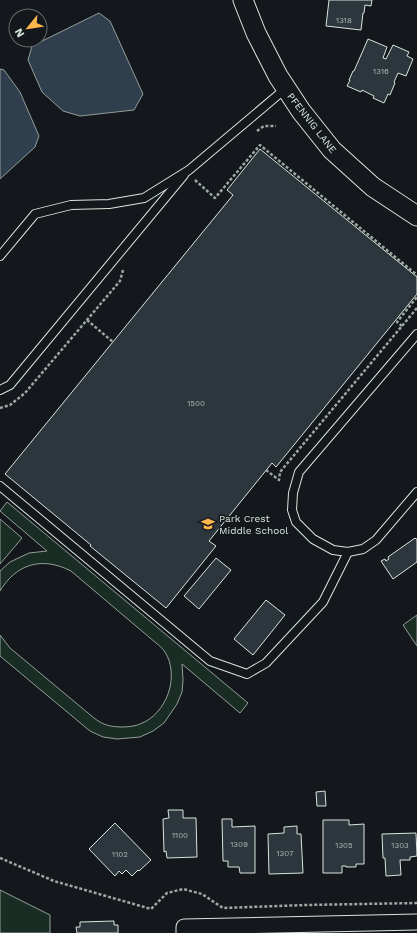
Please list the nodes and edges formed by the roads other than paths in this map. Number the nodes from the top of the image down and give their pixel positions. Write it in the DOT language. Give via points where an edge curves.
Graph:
graph roads {
  1 [pos="243,0"];
  2 [pos="285,89"];
  3 [pos="189,170"];
  4 [pos="417,216"];
  5 [pos="0,256"];
  6 [pos="417,334"];
  7 [pos="0,390"];
  8 [pos="0,486"];
  9 [pos="417,492"];
  10 [pos="348,552"];
  11 [pos="417,922"];
  12 [pos="184,930"];
  1 -- 2 [label="street, PFENNIG LANE" via="256,33"];
  2 -- 3 [label="lane"];
  2 -- 4 [label="street, PFENNIG LANE" via="332,150 374,187"];
  3 -- 5 [label="lane" via="144,198 109,204 71,206 35,214"];
  3 -- 7 [label="lane" via="10,385"];
  6 -- 10 [label="lane" via="299,472 293,492 292,510 296,522 313,540 333,550"];
  8 -- 10 [label="lane" via="210,661 247,674 266,663 323,602"];
  9 -- 10 [label="lane" via="376,540 363,549"];
  11 -- 12 [label="street"];
}
